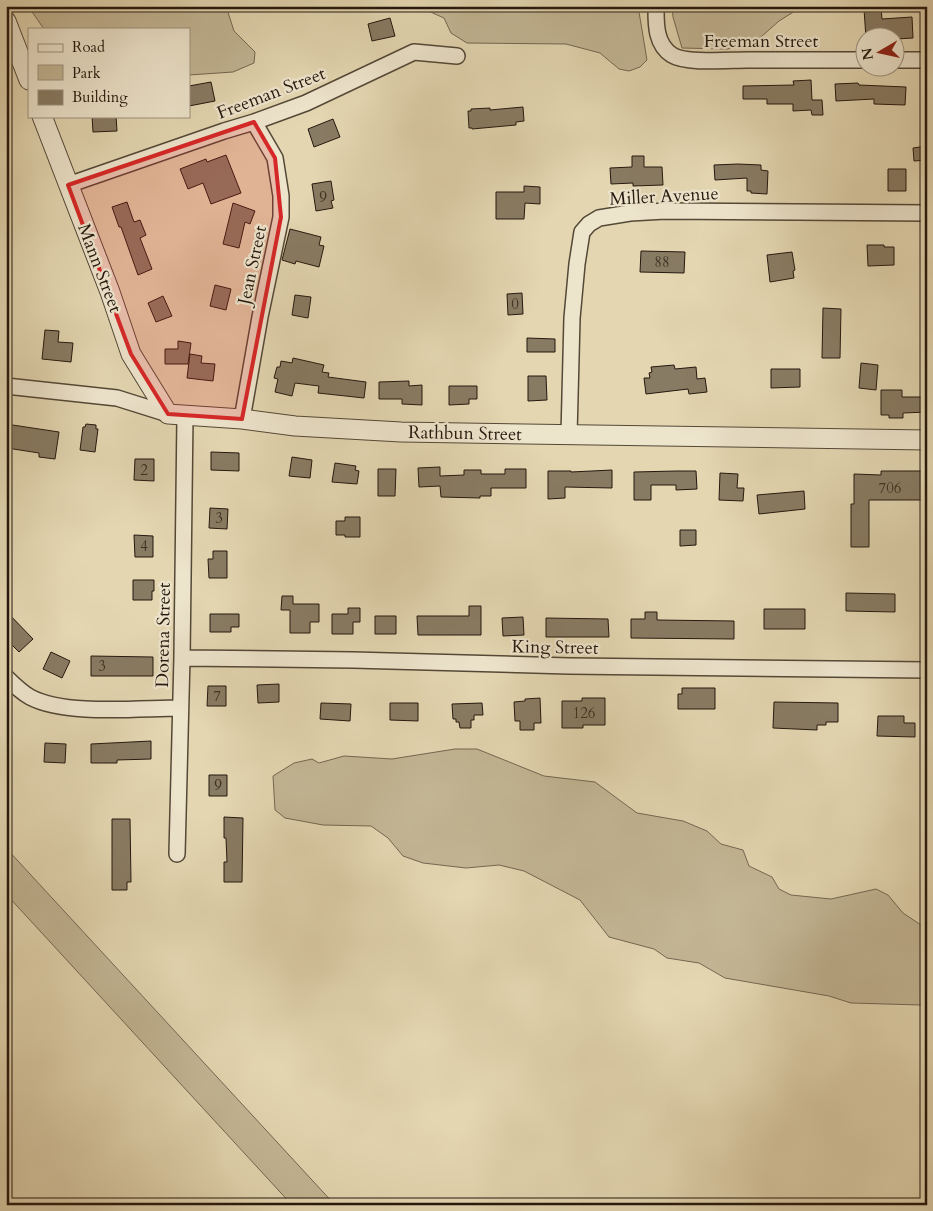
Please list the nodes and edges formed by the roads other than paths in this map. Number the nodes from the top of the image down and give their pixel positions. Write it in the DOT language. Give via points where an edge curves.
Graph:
graph roads {
  1 [pos="656,6"];
  2 [pos="8,32"];
  3 [pos="457,56"];
  4 [pos="856,60"];
  5 [pos="906,60"];
  6 [pos="927,60"];
  7 [pos="28,78"];
  8 [pos="43,118"];
  9 [pos="254,122"];
  10 [pos="68,184"];
  11 [pos="927,213"];
  12 [pos="6,386"];
  13 [pos="176,415"];
  14 [pos="242,419"];
  15 [pos="569,435"];
  16 [pos="927,440"];
  17 [pos="182,658"];
  18 [pos="927,670"];
  19 [pos="6,677"];
  20 [pos="180,708"];
  21 [pos="177,854"];
  1 -- 4 [label="street, Freeman Street" via="657,32 662,45 672,55 685,59"];
  2 -- 7 [label="street"];
  3 -- 9 [label="street, Freeman Street" via="414,52 306,103"];
  5 -- 6 [label="street"];
  8 -- 10 [label="street, Mann Street"];
  9 -- 10 [label="street, Freeman Street"];
  9 -- 14 [label="street, Jean Street" via="274,158 281,217"];
  10 -- 13 [label="street, Mann Street" via="131,354"];
  11 -- 15 [label="street, Miller Avenue" via="656,212 613,215 588,224 582,232 572,318"];
  12 -- 13 [label="street, Rathbun Street" via="117,398"];
  13 -- 14 [label="street, Rathbun Street"];
  13 -- 17 [label="street, Dorena Street"];
  14 -- 15 [label="street, Rathbun Street" via="295,426 401,432"];
  15 -- 16 [label="street, Rathbun Street"];
  17 -- 18 [label="street, King Street"];
  17 -- 20 [label="street, Dorena Street"];
  19 -- 20 [label="street" via="30,696 65,708"];
  20 -- 21 [label="street, Dorena Street"];
}
